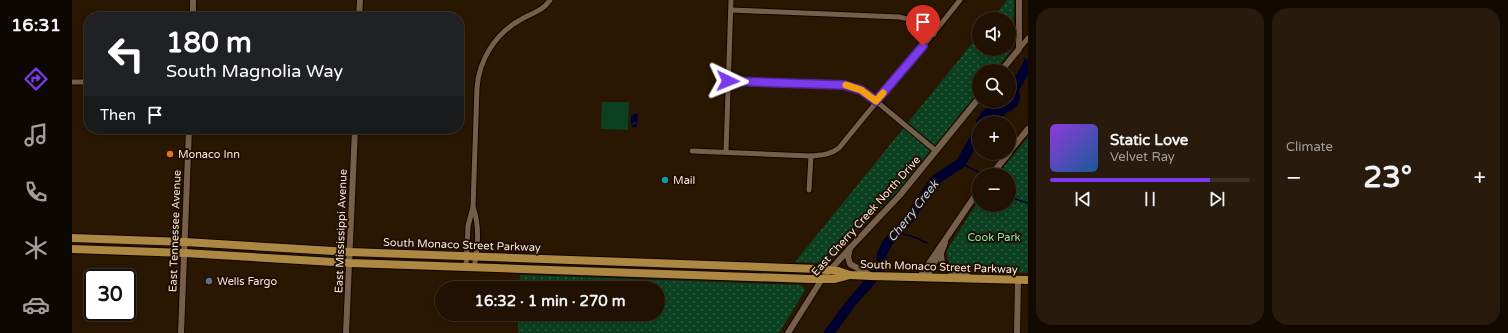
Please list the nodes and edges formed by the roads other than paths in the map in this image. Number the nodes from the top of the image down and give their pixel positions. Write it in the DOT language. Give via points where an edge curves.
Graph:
graph roads {
  1 [pos="193,0"];
  2 [pos="360,0"];
  3 [pos="550,0"];
  4 [pos="732,0"];
  5 [pos="960,0"];
  6 [pos="1019,0"];
  7 [pos="731,10"];
  8 [pos="193,12"];
  9 [pos="359,12"];
  10 [pos="934,34"];
  11 [pos="1028,38"];
  12 [pos="1019,49"];
  13 [pos="1007,64"];
  14 [pos="728,81"];
  15 [pos="72,82"];
  16 [pos="84,82"];
  17 [pos="876,101"];
  18 [pos="972,107"];
  19 [pos="1028,129"];
  20 [pos="189,134"];
  21 [pos="355,134"];
  22 [pos="1016,144"];
  23 [pos="692,151"];
  24 [pos="936,151"];
  25 [pos="726,152"];
  26 [pos="811,156"];
  27 [pos="1003,160"];
  28 [pos="996,168"];
  29 [pos="810,190"];
  30 [pos="972,200"];
  31 [pos="473,208"];
  32 [pos="948,234"];
  33 [pos="72,238"];
  34 [pos="185,242"];
  35 [pos="851,247"];
  36 [pos="72,249"];
  37 [pos="350,252"];
  38 [pos="185,253"];
  39 [pos="467,256"];
  40 [pos="476,257"];
  41 [pos="350,263"];
  42 [pos="470,267"];
  43 [pos="831,270"];
  44 [pos="850,275"];
  45 [pos="871,276"];
  46 [pos="922,278"];
  47 [pos="822,279"];
  48 [pos="977,279"];
  49 [pos="1018,280"];
  50 [pos="1028,280"];
  51 [pos="181,333"];
  52 [pos="346,333"];
  53 [pos="788,333"];
  54 [pos="1017,333"];
  1 -- 8 [label="street"];
  2 -- 9 [label="street"];
  3 -- 31 [label="street" via="541,10 519,20 503,32 491,47 482,65 477,88"];
  4 -- 7 [label="street"];
  5 -- 10 [label="street"];
  6 -- 12 [label="street"];
  7 -- 10 [label="street" via="899,17 920,24"];
  7 -- 14 [label="street"];
  10 -- 17 [label="street"];
  11 -- 12 [label="street"];
  12 -- 13 [label="street"];
  14 -- 17 [label="street" via="844,85 861,90"];
  14 -- 25 [label="street"];
  15 -- 16 [label="street"];
  17 -- 24 [label="street"];
  17 -- 26 [label="street" via="836,150 830,154"];
  18 -- 24 [label="street, East Cherry Creek North Drive"];
  19 -- 22 [label="street"];
  20 -- 34 [label="street, East Tennessee Avenue"];
  21 -- 37 [label="street, East Mississippi Avenue"];
  23 -- 25 [label="street"];
  24 -- 35 [label="street, East Cherry Creek North Drive" via="891,205"];
  25 -- 26 [label="street"];
  26 -- 29 [label="street"];
  27 -- 28 [label="street"];
  30 -- 32 [label="street"];
  31 -- 39 [label="street" via="469,222"];
  31 -- 40 [label="street" via="477,223"];
  32 -- 46 [label="street"];
  32 -- 48 [label="street" via="942,252 942,264 955,273"];
  33 -- 34 [label="main road, South Monaco Street Parkway"];
  34 -- 37 [label="main road, South Monaco Street Parkway"];
  34 -- 38 [label="street, East Tennessee Avenue"];
  35 -- 43 [label="street, East Cherry Creek North Drive"];
  35 -- 45 [label="street" via="849,260 855,267"];
  36 -- 38 [label="main road, South Monaco Street Parkway"];
  37 -- 39 [label="main road, South Monaco Street Parkway"];
  37 -- 41 [label="street, East Mississippi Avenue"];
  38 -- 41 [label="main road, South Monaco Street Parkway"];
  38 -- 51 [label="street, East Tennessee Avenue"];
  39 -- 40 [label="main road, South Monaco Street Parkway"];
  39 -- 42 [label="street"];
  40 -- 42 [label="street"];
  40 -- 43 [label="main road, South Monaco Street Parkway"];
  41 -- 42 [label="main road, South Monaco Street Parkway"];
  41 -- 52 [label="street, East Mississippi Avenue"];
  42 -- 47 [label="main road, South Monaco Street Parkway"];
  43 -- 44 [label="main road, South Monaco Street Parkway"];
  43 -- 47 [label="street, East Cherry Creek North Drive"];
  44 -- 45 [label="main road, South Monaco Street Parkway"];
  44 -- 47 [label="main road, South Monaco Street Parkway"];
  45 -- 46 [label="main road, South Monaco Street Parkway"];
  46 -- 48 [label="main road, South Monaco Street Parkway"];
  47 -- 53 [label="street, East Cherry Creek North Drive"];
  48 -- 49 [label="main road, South Monaco Street Parkway"];
  49 -- 50 [label="main road, South Monaco Street Parkway"];
  49 -- 54 [label="street"];
}
